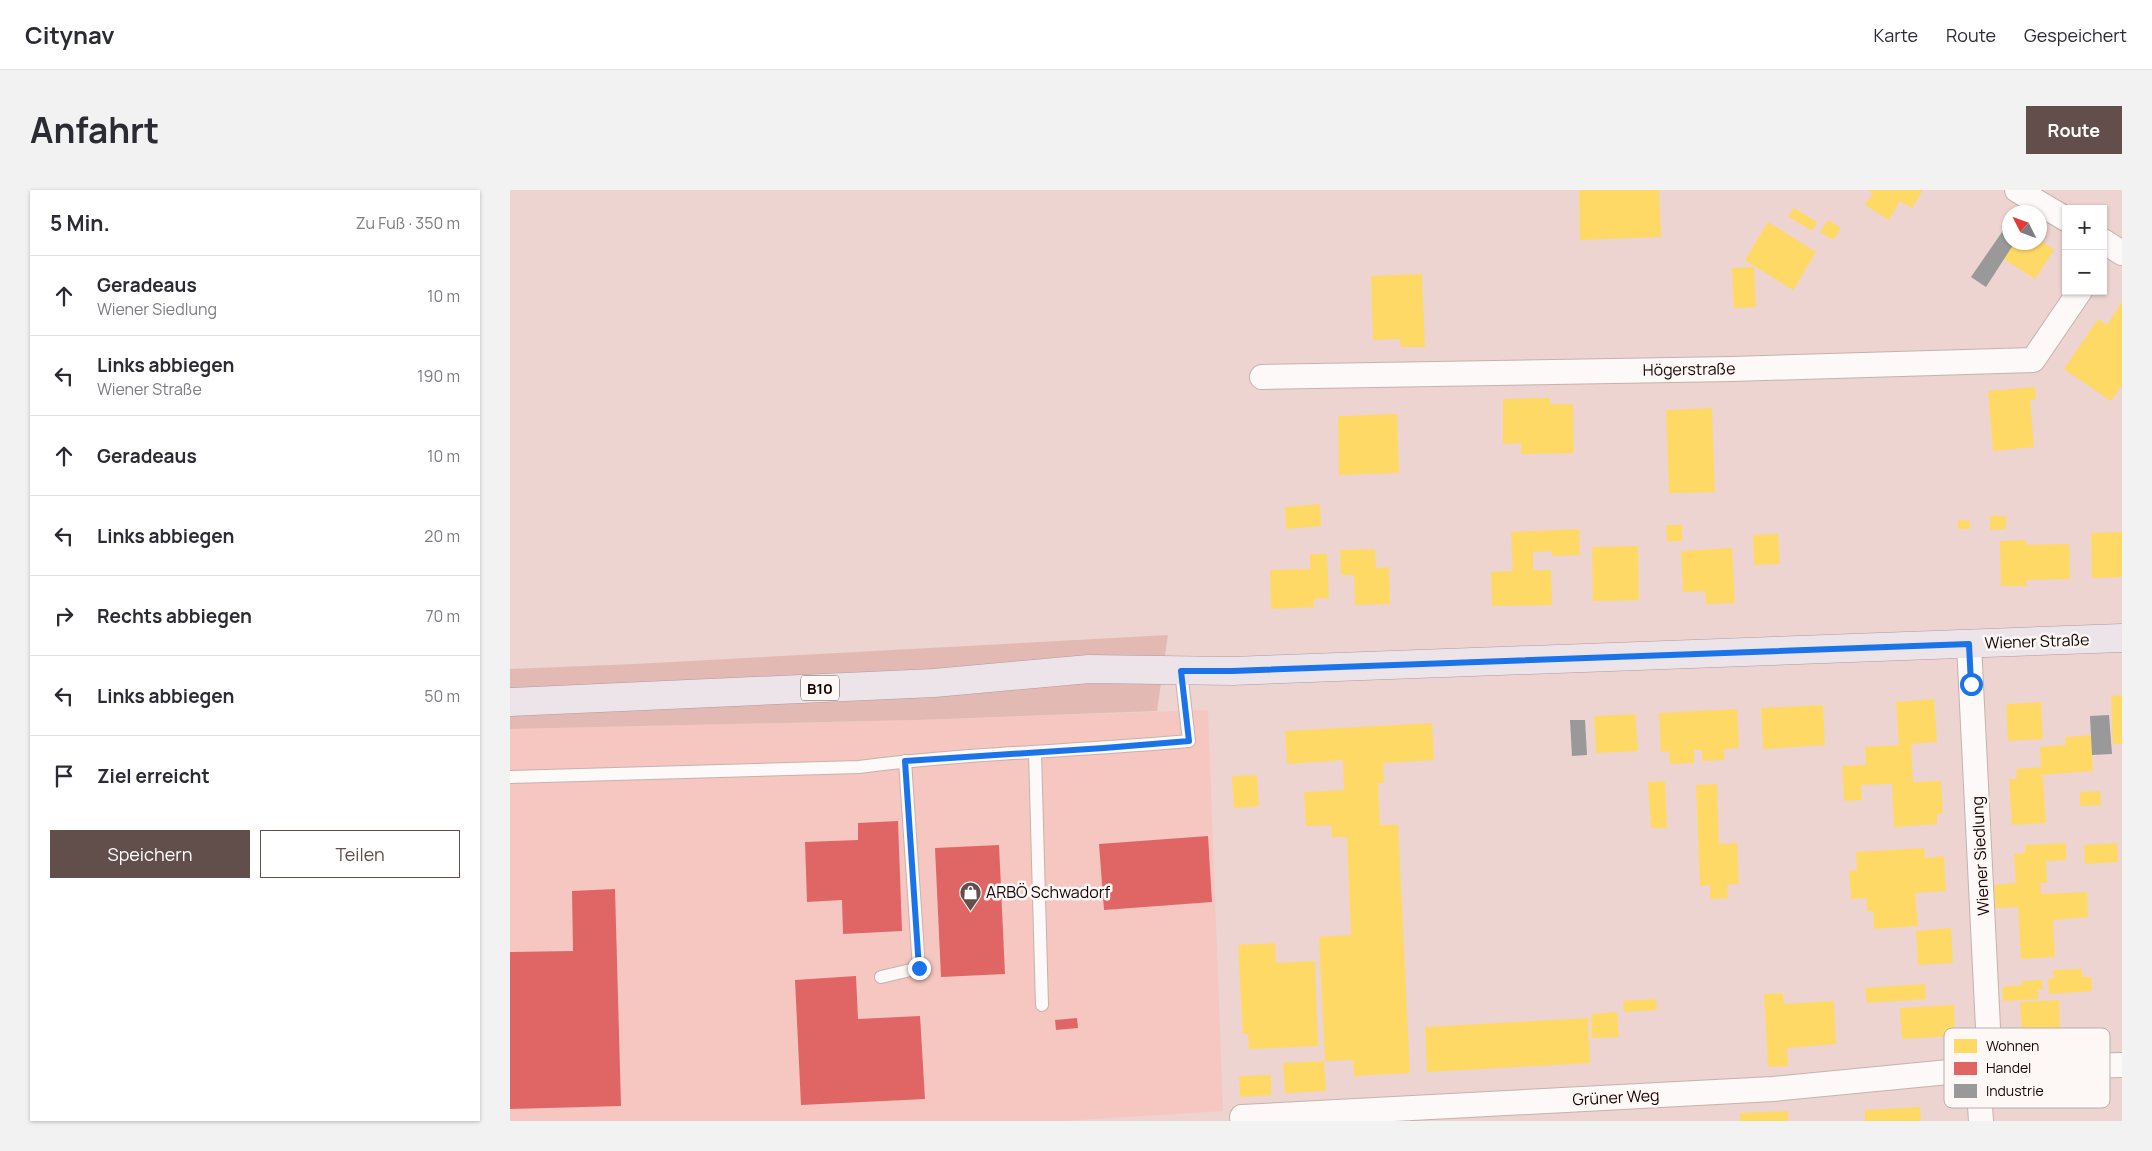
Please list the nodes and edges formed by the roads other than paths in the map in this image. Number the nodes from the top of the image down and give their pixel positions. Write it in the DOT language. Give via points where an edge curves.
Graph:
graph roads {
  1 [pos="2016,190"];
  2 [pos="2062,217"];
  3 [pos="2077,295"];
  4 [pos="1262,377"];
  5 [pos="2122,638"];
  6 [pos="1969,644"];
  7 [pos="1181,671"];
  8 [pos="510,702"];
  9 [pos="1035,753"];
  10 [pos="905,761"];
  11 [pos="510,777"];
  12 [pos="880,977"];
  13 [pos="1042,1005"];
  14 [pos="1988,1028"];
  15 [pos="1944,1072"];
  16 [pos="1980,1108"];
  17 [pos="1242,1117"];
  18 [pos="1981,1121"];
  1 -- 2 [label="street"];
  3 -- 4 [label="street, Högerstraße" via="2033,360"];
  5 -- 6 [label="main road, Wiener Straße / B10"];
  6 -- 7 [label="main road, Wiener Straße / B10"];
  6 -- 14 [label="street, Wiener Siedlung"];
  7 -- 8 [label="main road, B10" via="1089,669 934,683"];
  7 -- 9 [label="lane" via="1189,741"];
  9 -- 10 [label="lane"];
  9 -- 13 [label="lane"];
  10 -- 11 [label="lane" via="859,767"];
  10 -- 12 [label="lane" via="919,968"];
  15 -- 17 [label="street, Grüner Weg" via="1773,1089"];
  16 -- 18 [label="street, Wiener Siedlung"];
}
